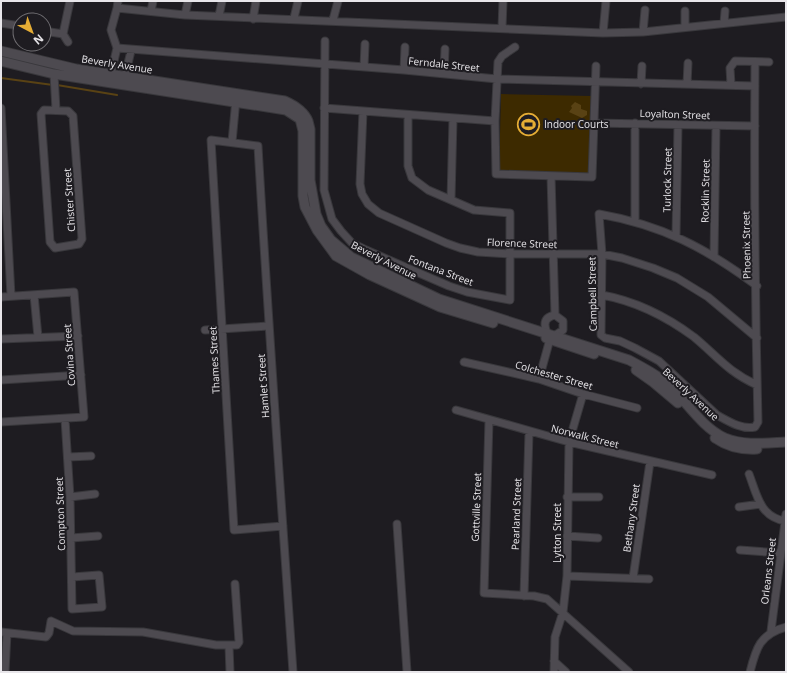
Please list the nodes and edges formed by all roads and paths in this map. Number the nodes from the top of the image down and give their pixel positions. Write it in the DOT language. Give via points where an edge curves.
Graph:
graph roads {
  1 [pos="70,1"];
  2 [pos="153,1"];
  3 [pos="188,1"];
  4 [pos="222,1"];
  5 [pos="256,1"];
  6 [pos="298,1"];
  7 [pos="338,1"];
  8 [pos="503,1"];
  9 [pos="606,1"];
  10 [pos="117,4"];
  11 [pos="645,10"];
  12 [pos="151,11"];
  13 [pos="686,11"];
  14 [pos="725,11"];
  15 [pos="185,15"];
  16 [pos="219,16"];
  17 [pos="786,17"];
  18 [pos="294,18"];
  19 [pos="253,19"];
  20 [pos="334,20"];
  21 [pos="1,22"];
  22 [pos="724,22"];
  23 [pos="12,24"];
  24 [pos="685,27"];
  25 [pos="502,28"];
  26 [pos="52,32"];
  27 [pos="643,32"];
  28 [pos="603,33"];
  29 [pos="63,34"];
  30 [pos="325,41"];
  31 [pos="68,42"];
  32 [pos="365,44"];
  33 [pos="405,46"];
  34 [pos="515,47"];
  35 [pos="116,48"];
  36 [pos="445,49"];
  37 [pos="1,51"];
  38 [pos="131,51"];
  39 [pos="1,61"];
  40 [pos="755,62"];
  41 [pos="769,62"];
  42 [pos="324,63"];
  43 [pos="688,63"];
  44 [pos="596,66"];
  45 [pos="642,66"];
  46 [pos="364,67"];
  47 [pos="404,70"];
  48 [pos="444,73"];
  49 [pos="54,77"];
  50 [pos="110,78"];
  51 [pos="497,79"];
  52 [pos="124,81"];
  53 [pos="595,82"];
  54 [pos="641,84"];
  55 [pos="687,84"];
  56 [pos="731,85"];
  57 [pos="755,86"];
  58 [pos="236,98"];
  59 [pos="2,106"];
  60 [pos="324,108"];
  61 [pos="56,110"];
  62 [pos="363,111"];
  63 [pos="408,116"];
  64 [pos="453,119"];
  65 [pos="495,121"];
  66 [pos="594,123"];
  67 [pos="635,123"];
  68 [pos="678,125"];
  69 [pos="716,126"];
  70 [pos="755,126"];
  71 [pos="211,140"];
  72 [pos="232,142"];
  73 [pos="552,176"];
  74 [pos="452,200"];
  75 [pos="635,221"];
  76 [pos="676,236"];
  77 [pos="1,251"];
  78 [pos="10,251"];
  79 [pos="512,254"];
  80 [pos="553,254"];
  81 [pos="602,254"];
  82 [pos="714,257"];
  83 [pos="757,286"];
  84 [pos="34,295"];
  85 [pos="602,295"];
  86 [pos="11,296"];
  87 [pos="1,297"];
  88 [pos="555,315"];
  89 [pos="268,326"];
  90 [pos="223,329"];
  91 [pos="205,330"];
  92 [pos="78,336"];
  93 [pos="551,336"];
  94 [pos="38,337"];
  95 [pos="757,338"];
  96 [pos="1,339"];
  97 [pos="464,362"];
  98 [pos="80,375"];
  99 [pos="539,379"];
  100 [pos="1,380"];
  101 [pos="757,385"];
  102 [pos="583,394"];
  103 [pos="637,408"];
  104 [pos="456,410"];
  105 [pos="66,419"];
  106 [pos="489,420"];
  107 [pos="1,422"];
  108 [pos="755,427"];
  109 [pos="529,432"];
  110 [pos="569,442"];
  111 [pos="786,442"];
  112 [pos="786,448"];
  113 [pos="91,456"];
  114 [pos="68,457"];
  115 [pos="650,462"];
  116 [pos="749,474"];
  117 [pos="712,475"];
  118 [pos="95,494"];
  119 [pos="567,496"];
  120 [pos="70,497"];
  121 [pos="599,497"];
  122 [pos="761,504"];
  123 [pos="738,507"];
  124 [pos="785,518"];
  125 [pos="397,524"];
  126 [pos="283,526"];
  127 [pos="98,536"];
  128 [pos="567,536"];
  129 [pos="70,538"];
  130 [pos="598,538"];
  131 [pos="740,550"];
  132 [pos="780,554"];
  133 [pos="567,576"];
  134 [pos="72,577"];
  135 [pos="633,578"];
  136 [pos="649,579"];
  137 [pos="235,584"];
  138 [pos="524,596"];
  139 [pos="563,612"];
  140 [pos="786,627"];
  141 [pos="771,631"];
  142 [pos="4,632"];
  143 [pos="229,646"];
  144 [pos="554,661"];
  145 [pos="5,672"];
  146 [pos="230,672"];
  147 [pos="293,672"];
  148 [pos="407,672"];
  149 [pos="554,672"];
  150 [pos="566,672"];
  151 [pos="629,672"];
  152 [pos="750,672"];
  1 -- 29 [label="street"];
  2 -- 12 [label="street"];
  3 -- 15 [label="street"];
  4 -- 16 [label="street"];
  5 -- 19 [label="street"];
  6 -- 18 [label="street"];
  7 -- 20 [label="street"];
  8 -- 25 [label="street"];
  9 -- 28 [label="street"];
  10 -- 12 [label="street"];
  10 -- 35 [label="street" via="111,30"];
  11 -- 27 [label="street"];
  12 -- 15 [label="street"];
  13 -- 24 [label="street"];
  14 -- 22 [label="street"];
  15 -- 16 [label="street"];
  16 -- 19 [label="street"];
  17 -- 22 [label="street"];
  18 -- 19 [label="street"];
  18 -- 20 [label="street"];
  20 -- 25 [label="street"];
  21 -- 23 [label="street"];
  22 -- 24 [label="street"];
  24 -- 27 [label="street"];
  25 -- 28 [label="street"];
  26 -- 29 [label="street"];
  27 -- 28 [label="street"];
  29 -- 31 [label="street"];
  30 -- 42 [label="street"];
  32 -- 46 [label="street"];
  33 -- 47 [label="street"];
  34 -- 51 [label="street" via="498,62"];
  35 -- 38 [label="street, Ferndale Street"];
  35 -- 50 [label="street"];
  36 -- 48 [label="street"];
  37 -- 50 [label="street, Beverly Avenue"];
  38 -- 42 [label="street, Ferndale Street"];
  38 -- 52 [label="street"];
  39 -- 49 [label="street, Beverly Avenue"];
  40 -- 41 [label="street"];
  40 -- 56 [label="street" via="733,63 730,68"];
  40 -- 57 [label="street, Phoenix Street"];
  42 -- 46 [label="street, Ferndale Street"];
  42 -- 60 [label="street"];
  43 -- 55 [label="street"];
  44 -- 53 [label="street"];
  45 -- 54 [label="street"];
  46 -- 47 [label="street, Ferndale Street"];
  47 -- 48 [label="street, Ferndale Street"];
  48 -- 51 [label="street, Ferndale Street"];
  49 -- 50 [label="street, Beverly Avenue"];
  49 -- 61 [label="street"];
  50 -- 52 [label="street, Beverly Avenue"];
  51 -- 53 [label="street, Ferndale Street"];
  51 -- 65 [label="street"];
  52 -- 58 [label="street, Beverly Avenue"];
  53 -- 54 [label="street, Ferndale Street"];
  53 -- 66 [label="street"];
  54 -- 55 [label="street, Ferndale Street"];
  55 -- 56 [label="street, Ferndale Street"];
  56 -- 57 [label="street, Ferndale Street"];
  57 -- 70 [label="street, Phoenix Street"];
  58 -- 72 [label="street"];
  58 -- 93 [label="street, Beverly Avenue" via="285,101 306,115 310,129 312,200 322,226 341,250 439,299"];
  59 -- 78 [label="street"];
  60 -- 62 [label="street"];
  60 -- 79 [label="street, Fontana Street" via="324,190 332,219 352,243 450,286 507,300 512,297"];
  61 -- 61 [label="street, Chister Street" via="44,110 41,114 50,244 55,248 79,244 82,236 74,116 68,111"];
  62 -- 63 [label="street"];
  62 -- 79 [label="street, Florence Street" via="360,184 368,204 379,213 446,243 478,252"];
  63 -- 64 [label="street"];
  63 -- 74 [label="street" via="408,166 412,178 428,190"];
  64 -- 65 [label="street"];
  64 -- 74 [label="street"];
  65 -- 73 [label="street" via="496,174"];
  66 -- 67 [label="street, Loyalton Street"];
  66 -- 73 [label="street" via="592,177"];
  67 -- 68 [label="street, Loyalton Street"];
  67 -- 75 [label="street"];
  68 -- 69 [label="street, Loyalton Street"];
  68 -- 76 [label="street, Turlock Street"];
  69 -- 70 [label="street, Loyalton Street"];
  69 -- 82 [label="street, Rocklin Street"];
  70 -- 83 [label="street, Phoenix Street"];
  71 -- 72 [label="street, Hamlet Street"];
  71 -- 90 [label="street, Thames Street"];
  72 -- 89 [label="street, Hamlet Street" via="258,146"];
  73 -- 80 [label="street"];
  74 -- 79 [label="street, Fontana Street" via="474,210 510,214"];
  75 -- 76 [label="street"];
  75 -- 81 [label="street, Campbell Street" via="599,214"];
  76 -- 82 [label="street"];
  77 -- 78 [label="street"];
  78 -- 86 [label="street"];
  79 -- 80 [label="street, Florence Street"];
  80 -- 81 [label="street, Florence Street"];
  80 -- 88 [label="street"];
  81 -- 85 [label="street, Campbell Street"];
  81 -- 95 [label="street, Florence Street" via="622,258 677,278 708,297"];
  82 -- 83 [label="street"];
  83 -- 95 [label="street, Phoenix Street"];
  84 -- 86 [label="street"];
  84 -- 92 [label="street, Covina Street" via="74,292"];
  84 -- 94 [label="street"];
  85 -- 101 [label="street" via="629,302 663,317 694,337 730,370"];
  85 -- 108 [label="street, Campbell Street" via="601,335 625,343 659,361 717,415 749,428"];
  86 -- 87 [label="street"];
  88 -- 93 [label="street" via="550,316 545,322 545,329"];
  88 -- 93 [label="street" via="563,321 564,326 563,330"];
  89 -- 90 [label="street"];
  89 -- 126 [label="street, Hamlet Street"];
  90 -- 91 [label="street"];
  90 -- 126 [label="street, Thames Street" via="234,530"];
  92 -- 94 [label="street"];
  92 -- 98 [label="street, Covina Street"];
  93 -- 99 [label="street"];
  93 -- 111 [label="street, Beverly Avenue" via="629,360 670,387 716,433 726,438 750,444"];
  93 -- 112 [label="street, Beverly Avenue" via="639,372 668,394 724,445 750,450"];
  94 -- 96 [label="street"];
  95 -- 101 [label="street, Phoenix Street"];
  97 -- 99 [label="street, Colchester Street"];
  98 -- 100 [label="street"];
  98 -- 105 [label="street, Covina Street" via="84,417"];
  99 -- 102 [label="street, Colchester Street"];
  101 -- 108 [label="street, Phoenix Street" via="758,422"];
  102 -- 103 [label="street, Colchester Street"];
  102 -- 110 [label="street, Lytton Street"];
  104 -- 106 [label="street, Norwalk Street"];
  105 -- 107 [label="street"];
  105 -- 114 [label="street, Compton Street"];
  106 -- 109 [label="street, Norwalk Street"];
  106 -- 138 [label="street, Gottville Street" via="484,593"];
  109 -- 110 [label="street, Norwalk Street"];
  109 -- 138 [label="street, Pearland Street"];
  110 -- 115 [label="street, Norwalk Street"];
  110 -- 119 [label="street, Lytton Street"];
  113 -- 114 [label="street"];
  114 -- 120 [label="street, Compton Street"];
  115 -- 117 [label="street, Norwalk Street"];
  115 -- 135 [label="street, Bethany Street"];
  116 -- 122 [label="street"];
  118 -- 120 [label="street"];
  119 -- 121 [label="street"];
  119 -- 128 [label="street, Lytton Street"];
  120 -- 129 [label="street, Compton Street"];
  122 -- 123 [label="street"];
  122 -- 124 [label="street" via="770,517"];
  124 -- 132 [label="street, Orleans Street"];
  125 -- 148 [label="street"];
  126 -- 147 [label="street, Hamlet Street"];
  127 -- 129 [label="street"];
  128 -- 130 [label="street"];
  128 -- 133 [label="street, Lytton Street"];
  129 -- 134 [label="street, Compton Street"];
  131 -- 132 [label="street"];
  132 -- 141 [label="street, Orleans Street"];
  133 -- 135 [label="street"];
  133 -- 139 [label="street, Lytton Street"];
  134 -- 134 [label="street, Compton Street" via="72,609 102,607 99,575"];
  135 -- 136 [label="street"];
  137 -- 143 [label="street" via="239,642 237,645"];
  138 -- 139 [label="street" via="547,599"];
  139 -- 144 [label="street, Lytton Street" via="556,630"];
  139 -- 151 [label="street"];
  140 -- 141 [label="street"];
  141 -- 152 [label="street" via="754,654"];
  142 -- 143 [label="street" via="46,637 51,621 73,631 143,632"];
  142 -- 145 [label="street"];
  143 -- 146 [label="street"];
  144 -- 149 [label="street, Lytton Street"];
  144 -- 150 [label="street"];
}
